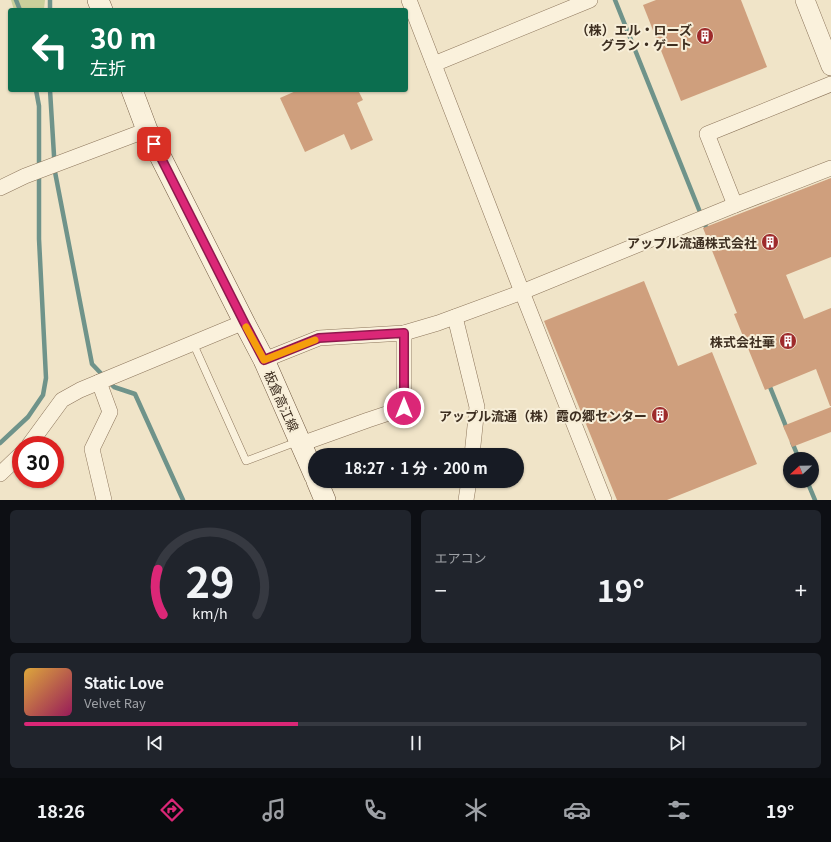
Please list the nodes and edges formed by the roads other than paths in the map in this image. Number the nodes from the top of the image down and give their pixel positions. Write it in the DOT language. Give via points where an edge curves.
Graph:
graph roads {
  1 [pos="409,0"];
  2 [pos="590,0"];
  3 [pos="805,0"];
  4 [pos="434,64"];
  5 [pos="831,66"];
  6 [pos="831,84"];
  7 [pos="133,92"];
  8 [pos="147,130"];
  9 [pos="831,168"];
  10 [pos="0,188"];
  11 [pos="735,205"];
  12 [pos="522,292"];
  13 [pos="455,317"];
  14 [pos="244,322"];
  15 [pos="404,333"];
  16 [pos="193,343"];
  17 [pos="264,360"];
  18 [pos="99,382"];
  19 [pos="36,436"];
  20 [pos="301,442"];
  21 [pos="473,448"];
  22 [pos="308,459"];
  23 [pos="12,463"];
  24 [pos="0,474"];
  25 [pos="320,488"];
  26 [pos="468,488"];
  27 [pos="104,500"];
  28 [pos="325,500"];
  29 [pos="466,500"];
  30 [pos="604,500"];
  1 -- 4 [label="street"];
  2 -- 4 [label="street"];
  3 -- 5 [label="street"];
  4 -- 12 [label="street"];
  6 -- 11 [label="street" via="707,134"];
  7 -- 8 [label="main road, 板倉高江線"];
  8 -- 10 [label="street"];
  8 -- 14 [label="main road, 板倉高江線"];
  9 -- 11 [label="street"];
  11 -- 12 [label="street"];
  12 -- 13 [label="street"];
  12 -- 30 [label="street"];
  13 -- 15 [label="street"];
  13 -- 21 [label="street" via="477,407"];
  14 -- 16 [label="street"];
  14 -- 17 [label="main road, 板倉高江線"];
  15 -- 17 [label="street" via="319,338"];
  15 -- 20 [label="street" via="404,408"];
  16 -- 18 [label="street"];
  16 -- 20 [label="lane" via="246,461"];
  17 -- 20 [label="main road, 板倉高江線"];
  18 -- 19 [label="street" via="62,400"];
  18 -- 27 [label="street" via="110,412 92,449"];
  20 -- 22 [label="main road, 板倉高江線"];
  23 -- 24 [label="street"];
  25 -- 28 [label="main road"];
  26 -- 29 [label="street"];
}
